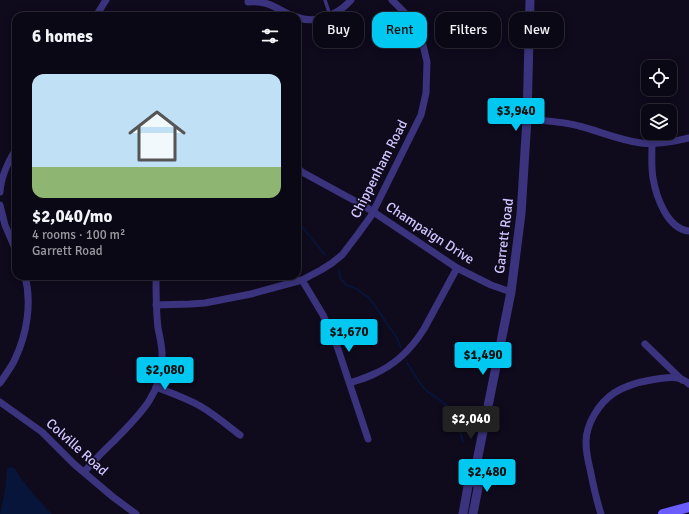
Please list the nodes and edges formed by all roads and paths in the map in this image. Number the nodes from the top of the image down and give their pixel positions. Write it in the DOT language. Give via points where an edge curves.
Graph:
graph roads {
  1 [pos="106,0"];
  2 [pos="325,0"];
  3 [pos="351,0"];
  4 [pos="392,0"];
  5 [pos="530,0"];
  6 [pos="248,2"];
  7 [pos="98,12"];
  8 [pos="285,12"];
  9 [pos="329,12"];
  10 [pos="335,12"];
  11 [pos="301,19"];
  12 [pos="313,20"];
  13 [pos="527,119"];
  14 [pos="689,138"];
  15 [pos="652,143"];
  16 [pos="12,154"];
  17 [pos="3,165"];
  18 [pos="301,171"];
  19 [pos="0,192"];
  20 [pos="0,204"];
  21 [pos="373,211"];
  22 [pos="689,231"];
  23 [pos="12,242"];
  24 [pos="456,268"];
  25 [pos="25,280"];
  26 [pos="156,280"];
  27 [pos="302,280"];
  28 [pos="511,292"];
  29 [pos="156,305"];
  30 [pos="645,344"];
  31 [pos="682,380"];
  32 [pos="350,382"];
  33 [pos="0,383"];
  34 [pos="689,384"];
  35 [pos="156,388"];
  36 [pos="0,402"];
  37 [pos="240,435"];
  38 [pos="368,439"];
  39 [pos="84,472"];
  40 [pos="475,472"];
  41 [pos="689,507"];
  42 [pos="136,514"];
  43 [pos="463,514"];
  44 [pos="473,514"];
  45 [pos="601,514"];
  46 [pos="663,514"];
  1 -- 7 [label="street"];
  2 -- 9 [label="lane"];
  3 -- 10 [label="street"];
  4 -- 21 [label="street, Chippenham Road" via="416,28 423,45 427,62 426,93 421,115"];
  5 -- 13 [label="street, Garrett Road"];
  6 -- 8 [label="street" via="263,1"];
  11 -- 12 [label="street"];
  13 -- 15 [label="street" via="564,122 626,140"];
  13 -- 28 [label="street, Garrett Road" via="521,214"];
  14 -- 15 [label="street"];
  15 -- 22 [label="street" via="653,177 660,201 672,222"];
  16 -- 17 [label="street"];
  17 -- 19 [label="street"];
  18 -- 21 [label="street, Champaign Drive"];
  20 -- 23 [label="street"];
  21 -- 24 [label="street, Champaign Drive"];
  21 -- 27 [label="street, Chippenham Road" via="342,254"];
  24 -- 28 [label="street, Champaign Drive"];
  24 -- 32 [label="street" via="424,329 407,351 385,369"];
  25 -- 33 [label="street" via="28,301 24,333 15,359"];
  26 -- 29 [label="street"];
  27 -- 29 [label="street, Chippenham Road" via="251,294 205,302"];
  27 -- 32 [label="street" via="337,346"];
  28 -- 40 [label="street, Garrett Road"];
  29 -- 35 [label="street" via="162,368"];
  30 -- 31 [label="street"];
  31 -- 34 [label="street"];
  31 -- 45 [label="street" via="671,377 646,380 629,386 612,395 595,414 587,433 586,444"];
  32 -- 38 [label="street"];
  35 -- 37 [label="street" via="199,406"];
  35 -- 39 [label="street" via="138,416"];
  36 -- 39 [label="street, Colville Road" via="42,432"];
  39 -- 42 [label="street, Colville Road"];
  40 -- 43 [label="street, Garrett Road" via="468,486"];
  40 -- 44 [label="street, Garrett Road" via="478,488"];
  41 -- 46 [label="main road"];
}
